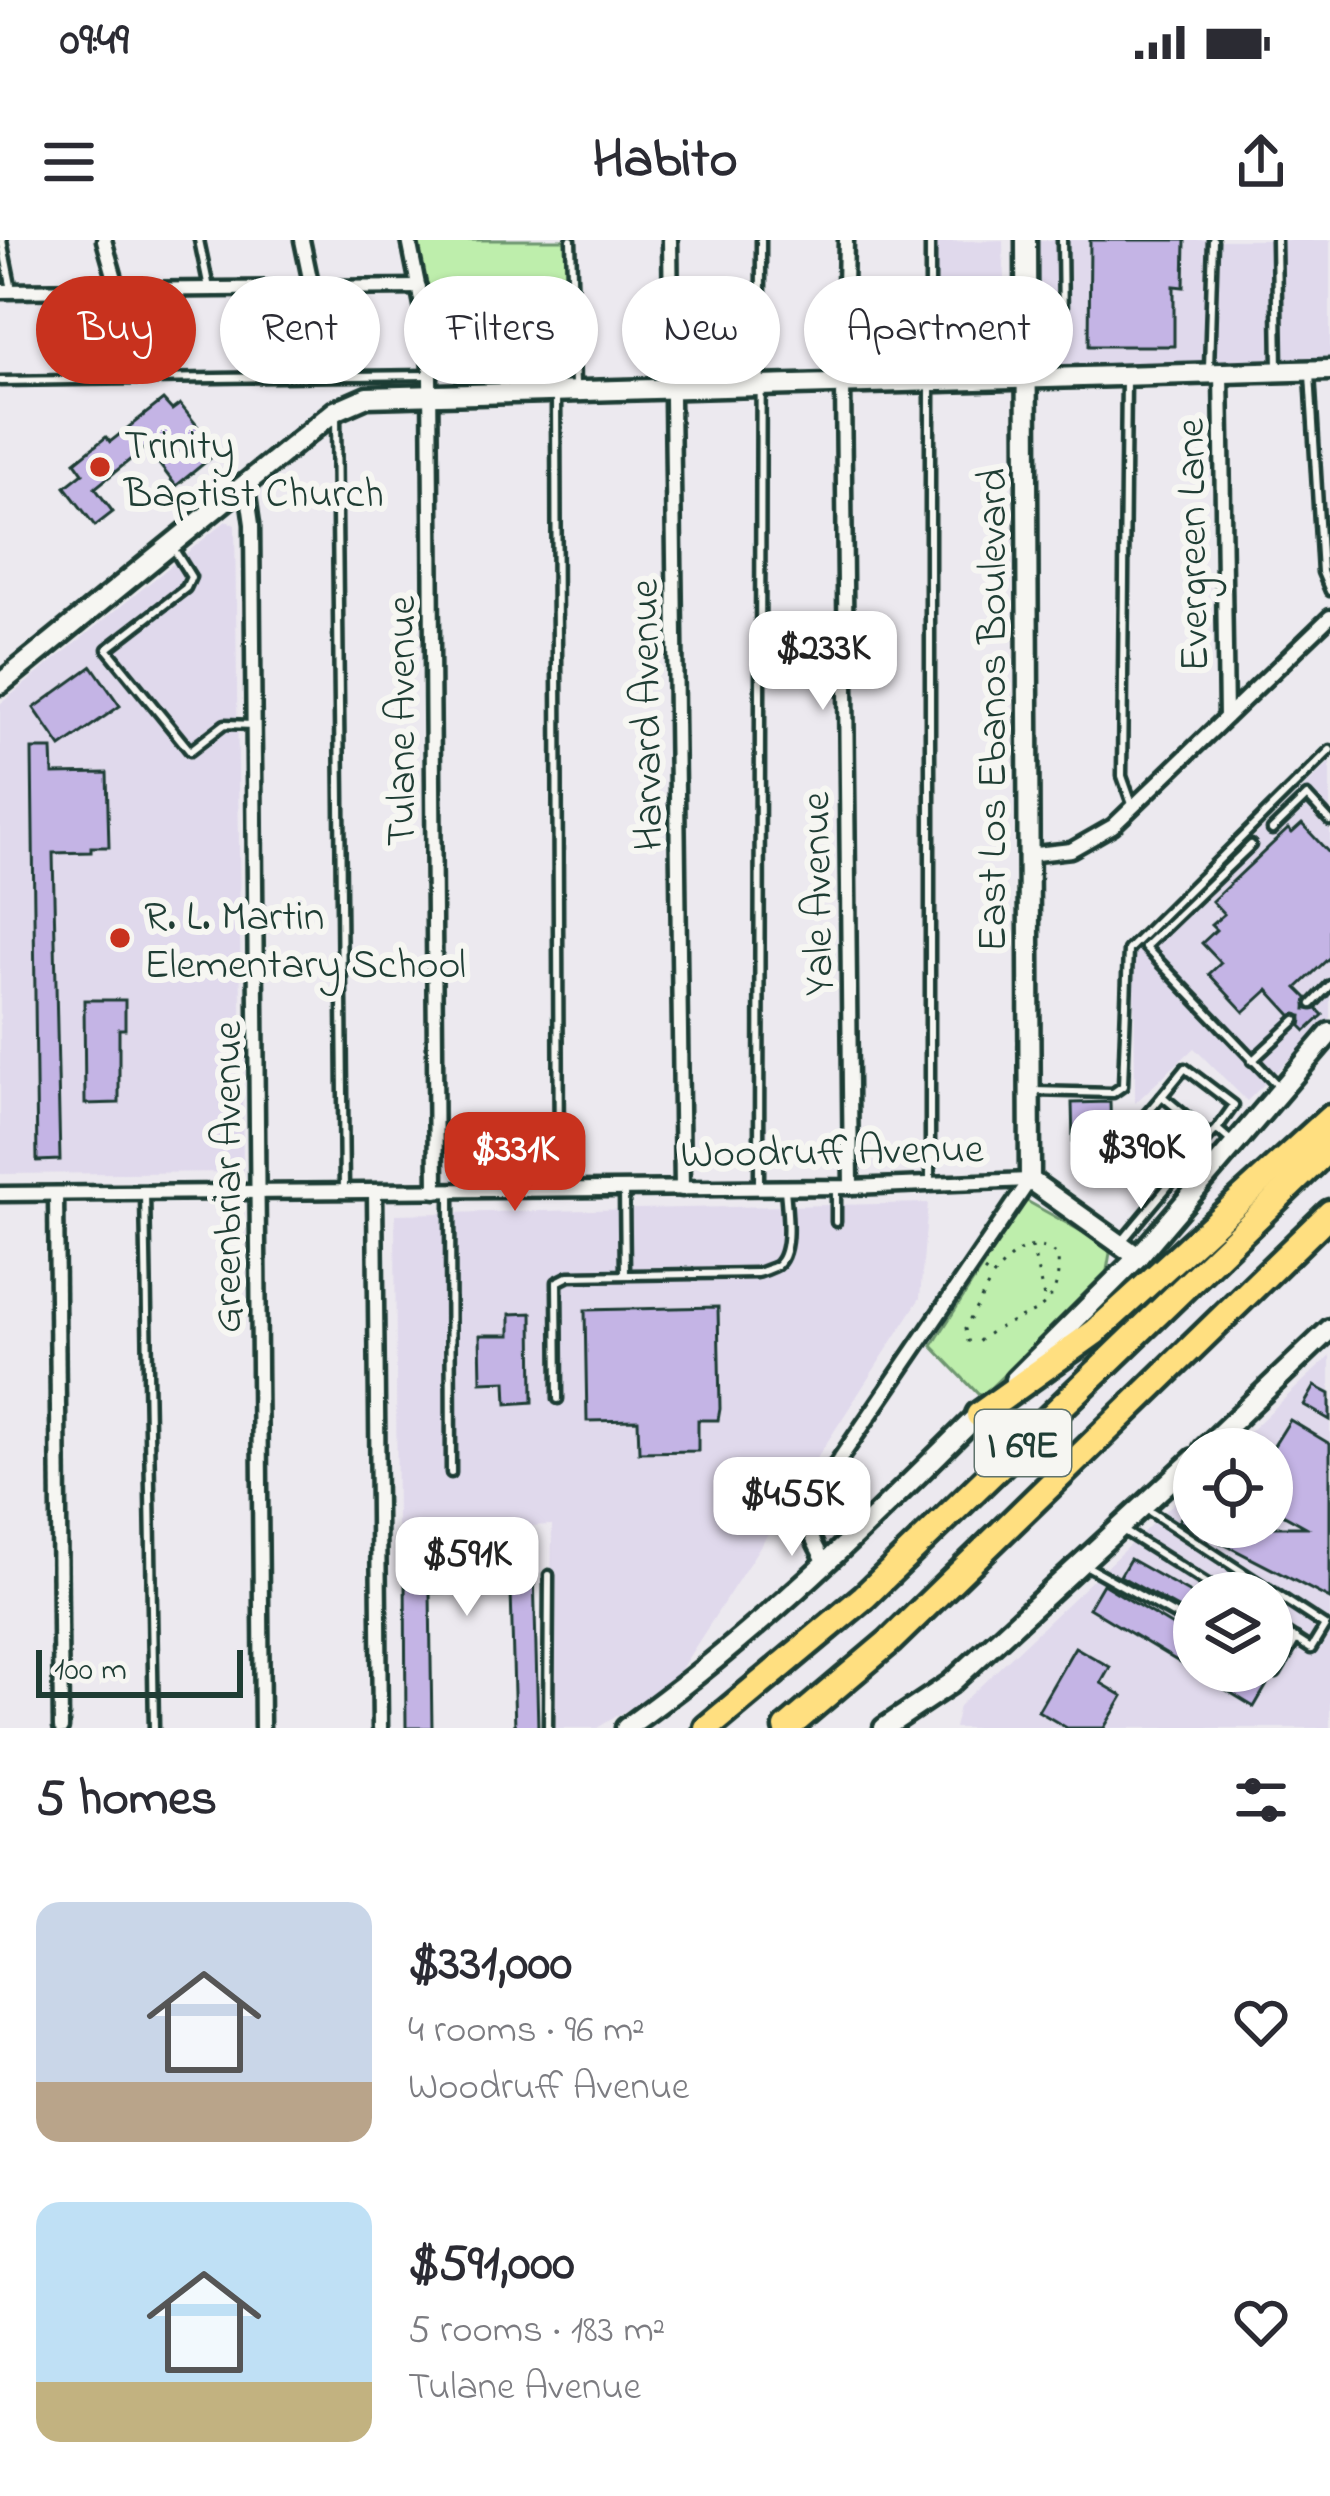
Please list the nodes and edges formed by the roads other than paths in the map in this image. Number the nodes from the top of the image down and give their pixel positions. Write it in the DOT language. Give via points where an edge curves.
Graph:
graph roads {
  1 [pos="2,240"];
  2 [pos="104,240"];
  3 [pos="200,240"];
  4 [pos="302,240"];
  5 [pos="409,240"];
  6 [pos="571,240"];
  7 [pos="670,240"];
  8 [pos="760,240"];
  9 [pos="846,240"];
  10 [pos="930,240"];
  11 [pos="1026,240"];
  12 [pos="1062,240"];
  13 [pos="1213,240"];
  14 [pos="1276,240"];
  15 [pos="114,276"];
  16 [pos="310,276"];
  17 [pos="416,276"];
  18 [pos="845,276"];
  19 [pos="930,276"];
  20 [pos="1025,276"];
  21 [pos="1062,276"];
  22 [pos="196,288"];
  23 [pos="209,288"];
  24 [pos="220,288"];
  25 [pos="36,290"];
  26 [pos="6,291"];
  27 [pos="1320,370"];
  28 [pos="1278,371"];
  29 [pos="1215,372"];
  30 [pos="1126,375"];
  31 [pos="1073,376"];
  32 [pos="0,380"];
  33 [pos="804,384"];
  34 [pos="843,384"];
  35 [pos="929,384"];
  36 [pos="1024,384"];
  37 [pos="430,385"];
  38 [pos="760,385"];
  39 [pos="673,387"];
  40 [pos="565,390"];
  41 [pos="335,411"];
  42 [pos="246,481"];
  43 [pos="171,545"];
  44 [pos="1330,592"];
  45 [pos="1330,617"];
  46 [pos="0,684"];
  47 [pos="1226,717"];
  48 [pos="254,725"];
  49 [pos="1330,750"];
  50 [pos="1132,807"];
  51 [pos="1330,821"];
  52 [pos="1273,830"];
  53 [pos="1251,845"];
  54 [pos="1026,855"];
  55 [pos="1330,985"];
  56 [pos="1312,1004"];
  57 [pos="1296,1020"];
  58 [pos="1330,1033"];
  59 [pos="1252,1061"];
  60 [pos="1281,1090"];
  61 [pos="1028,1091"];
  62 [pos="1162,1096"];
  63 [pos="1330,1118"];
  64 [pos="1217,1129"];
  65 [pos="1210,1136"];
  66 [pos="1234,1144"];
  67 [pos="1330,1147"];
  68 [pos="1192,1157"];
  69 [pos="1030,1180"];
  70 [pos="930,1184"];
  71 [pos="844,1187"];
  72 [pos="759,1188"];
  73 [pos="785,1188"];
  74 [pos="623,1189"];
  75 [pos="682,1189"];
  76 [pos="559,1190"];
  77 [pos="443,1191"];
  78 [pos="258,1192"];
  79 [pos="344,1192"];
  80 [pos="375,1192"];
  81 [pos="145,1193"];
  82 [pos="0,1194"];
  83 [pos="56,1194"];
  84 [pos="1330,1213"];
  85 [pos="836,1222"];
  86 [pos="1120,1244"];
  87 [pos="1138,1257"];
  88 [pos="625,1274"];
  89 [pos="1330,1329"];
  90 [pos="558,1399"];
  91 [pos="979,1415"];
  92 [pos="1226,1428"];
  93 [pos="451,1473"];
  94 [pos="1173,1479"];
  95 [pos="1143,1507"];
  96 [pos="1121,1529"];
  97 [pos="1083,1563"];
  98 [pos="826,1564"];
  99 [pos="1189,1572"];
  100 [pos="549,1575"];
  101 [pos="1173,1614"];
  102 [pos="1293,1637"];
  103 [pos="1296,1639"];
  104 [pos="1293,1644"];
  105 [pos="61,1728"];
  106 [pos="154,1728"];
  107 [pos="262,1728"];
  108 [pos="380,1728"];
  109 [pos="548,1728"];
  110 [pos="626,1728"];
  111 [pos="706,1728"];
  112 [pos="787,1728"];
  113 [pos="884,1728"];
  1 -- 26 [label="lane"];
  2 -- 15 [label="street"];
  3 -- 23 [label="lane"];
  4 -- 16 [label="street"];
  5 -- 17 [label="street, Tulane Avenue"];
  6 -- 40 [label="lane"];
  7 -- 39 [label="street, Harvard Avenue"];
  8 -- 38 [label="lane"];
  9 -- 18 [label="street, Yale Avenue"];
  10 -- 19 [label="lane"];
  11 -- 20 [label="street, East Los Ebanos Boulevard"];
  12 -- 21 [label="lane"];
  13 -- 29 [label="lane"];
  14 -- 28 [label="lane"];
  22 -- 23 [label="street"];
  23 -- 24 [label="street"];
  25 -- 26 [label="street"];
  27 -- 28 [label="street"];
  27 -- 44 [label="lane" via="1322,572"];
  28 -- 29 [label="street"];
  29 -- 30 [label="street"];
  29 -- 47 [label="street, Evergreen Lane"];
  30 -- 31 [label="street"];
  30 -- 50 [label="lane" via="1122,776"];
  32 -- 37 [label="lane"];
  33 -- 38 [label="street"];
  34 -- 71 [label="street, Yale Avenue"];
  35 -- 70 [label="lane"];
  36 -- 54 [label="street, East Los Ebanos Boulevard"];
  37 -- 40 [label="street"];
  37 -- 41 [label="street"];
  37 -- 77 [label="street, Tulane Avenue"];
  38 -- 39 [label="street"];
  38 -- 72 [label="lane"];
  39 -- 40 [label="street"];
  39 -- 75 [label="street, Harvard Avenue"];
  40 -- 76 [label="lane"];
  41 -- 42 [label="street"];
  41 -- 79 [label="lane"];
  42 -- 43 [label="street"];
  42 -- 48 [label="street, Greenbriar Avenue"];
  43 -- 46 [label="street"];
  43 -- 48 [label="lane" via="191,577 186,588 107,649 190,751 226,724"];
  45 -- 47 [label="street"];
  47 -- 50 [label="street"];
  48 -- 78 [label="street, Greenbriar Avenue"];
  49 -- 61 [label="lane" via="1128,950 1123,1086 1113,1093"];
  50 -- 54 [label="street" via="1085,845"];
  51 -- 52 [label="lane" via="1306,796"];
  53 -- 59 [label="lane" via="1145,947"];
  54 -- 61 [label="street, East Los Ebanos Boulevard"];
  55 -- 56 [label="lane"];
  57 -- 59 [label="lane"];
  58 -- 60 [label="street"];
  59 -- 60 [label="lane"];
  60 -- 66 [label="street"];
  61 -- 69 [label="street, East Los Ebanos Boulevard"];
  62 -- 64 [label="lane" via="1185,1068 1234,1105"];
  62 -- 65 [label="lane"];
  62 -- 68 [label="lane" via="1144,1117"];
  63 -- 91 [label="highway" via="1095,1332"];
  64 -- 65 [label="lane"];
  64 -- 66 [label="lane"];
  65 -- 68 [label="lane"];
  66 -- 87 [label="street"];
  67 -- 111 [label="highway, I 69E" via="864,1598"];
  68 -- 86 [label="lane"];
  69 -- 70 [label="street, Woodruff Avenue"];
  69 -- 86 [label="street, Woodruff Avenue"];
  69 -- 98 [label="street" via="814,1497 809,1536"];
  70 -- 71 [label="street, Woodruff Avenue"];
  71 -- 73 [label="street, Woodruff Avenue"];
  71 -- 85 [label="lane"];
  72 -- 73 [label="street, Woodruff Avenue"];
  72 -- 75 [label="street, Woodruff Avenue"];
  73 -- 88 [label="lane" via="787,1234 775,1267"];
  74 -- 75 [label="street, Woodruff Avenue"];
  74 -- 76 [label="street, Woodruff Avenue"];
  74 -- 88 [label="lane"];
  76 -- 77 [label="street, Woodruff Avenue"];
  77 -- 80 [label="street, Woodruff Avenue"];
  77 -- 93 [label="lane"];
  78 -- 79 [label="street, Woodruff Avenue"];
  78 -- 81 [label="street, Woodruff Avenue"];
  78 -- 107 [label="street, Greenbriar Avenue"];
  79 -- 80 [label="street, Woodruff Avenue"];
  80 -- 108 [label="street"];
  81 -- 83 [label="street, Woodruff Avenue"];
  81 -- 106 [label="lane"];
  82 -- 83 [label="street, Woodruff Avenue"];
  83 -- 105 [label="street"];
  84 -- 112 [label="highway, I 69E" via="890,1641"];
  86 -- 87 [label="street, Woodruff Avenue"];
  87 -- 91 [label="street"];
  88 -- 90 [label="lane" via="557,1282"];
  89 -- 92 [label="street"];
  91 -- 98 [label="street"];
  94 -- 95 [label="street"];
  95 -- 96 [label="street"];
  95 -- 103 [label="lane" via="1325,1625 1311,1649"];
  96 -- 97 [label="street"];
  96 -- 99 [label="lane"];
  97 -- 101 [label="lane"];
  97 -- 113 [label="street" via="950,1684"];
  98 -- 110 [label="street"];
  100 -- 109 [label="lane"];
  102 -- 103 [label="lane"];
  103 -- 104 [label="lane"];
}
